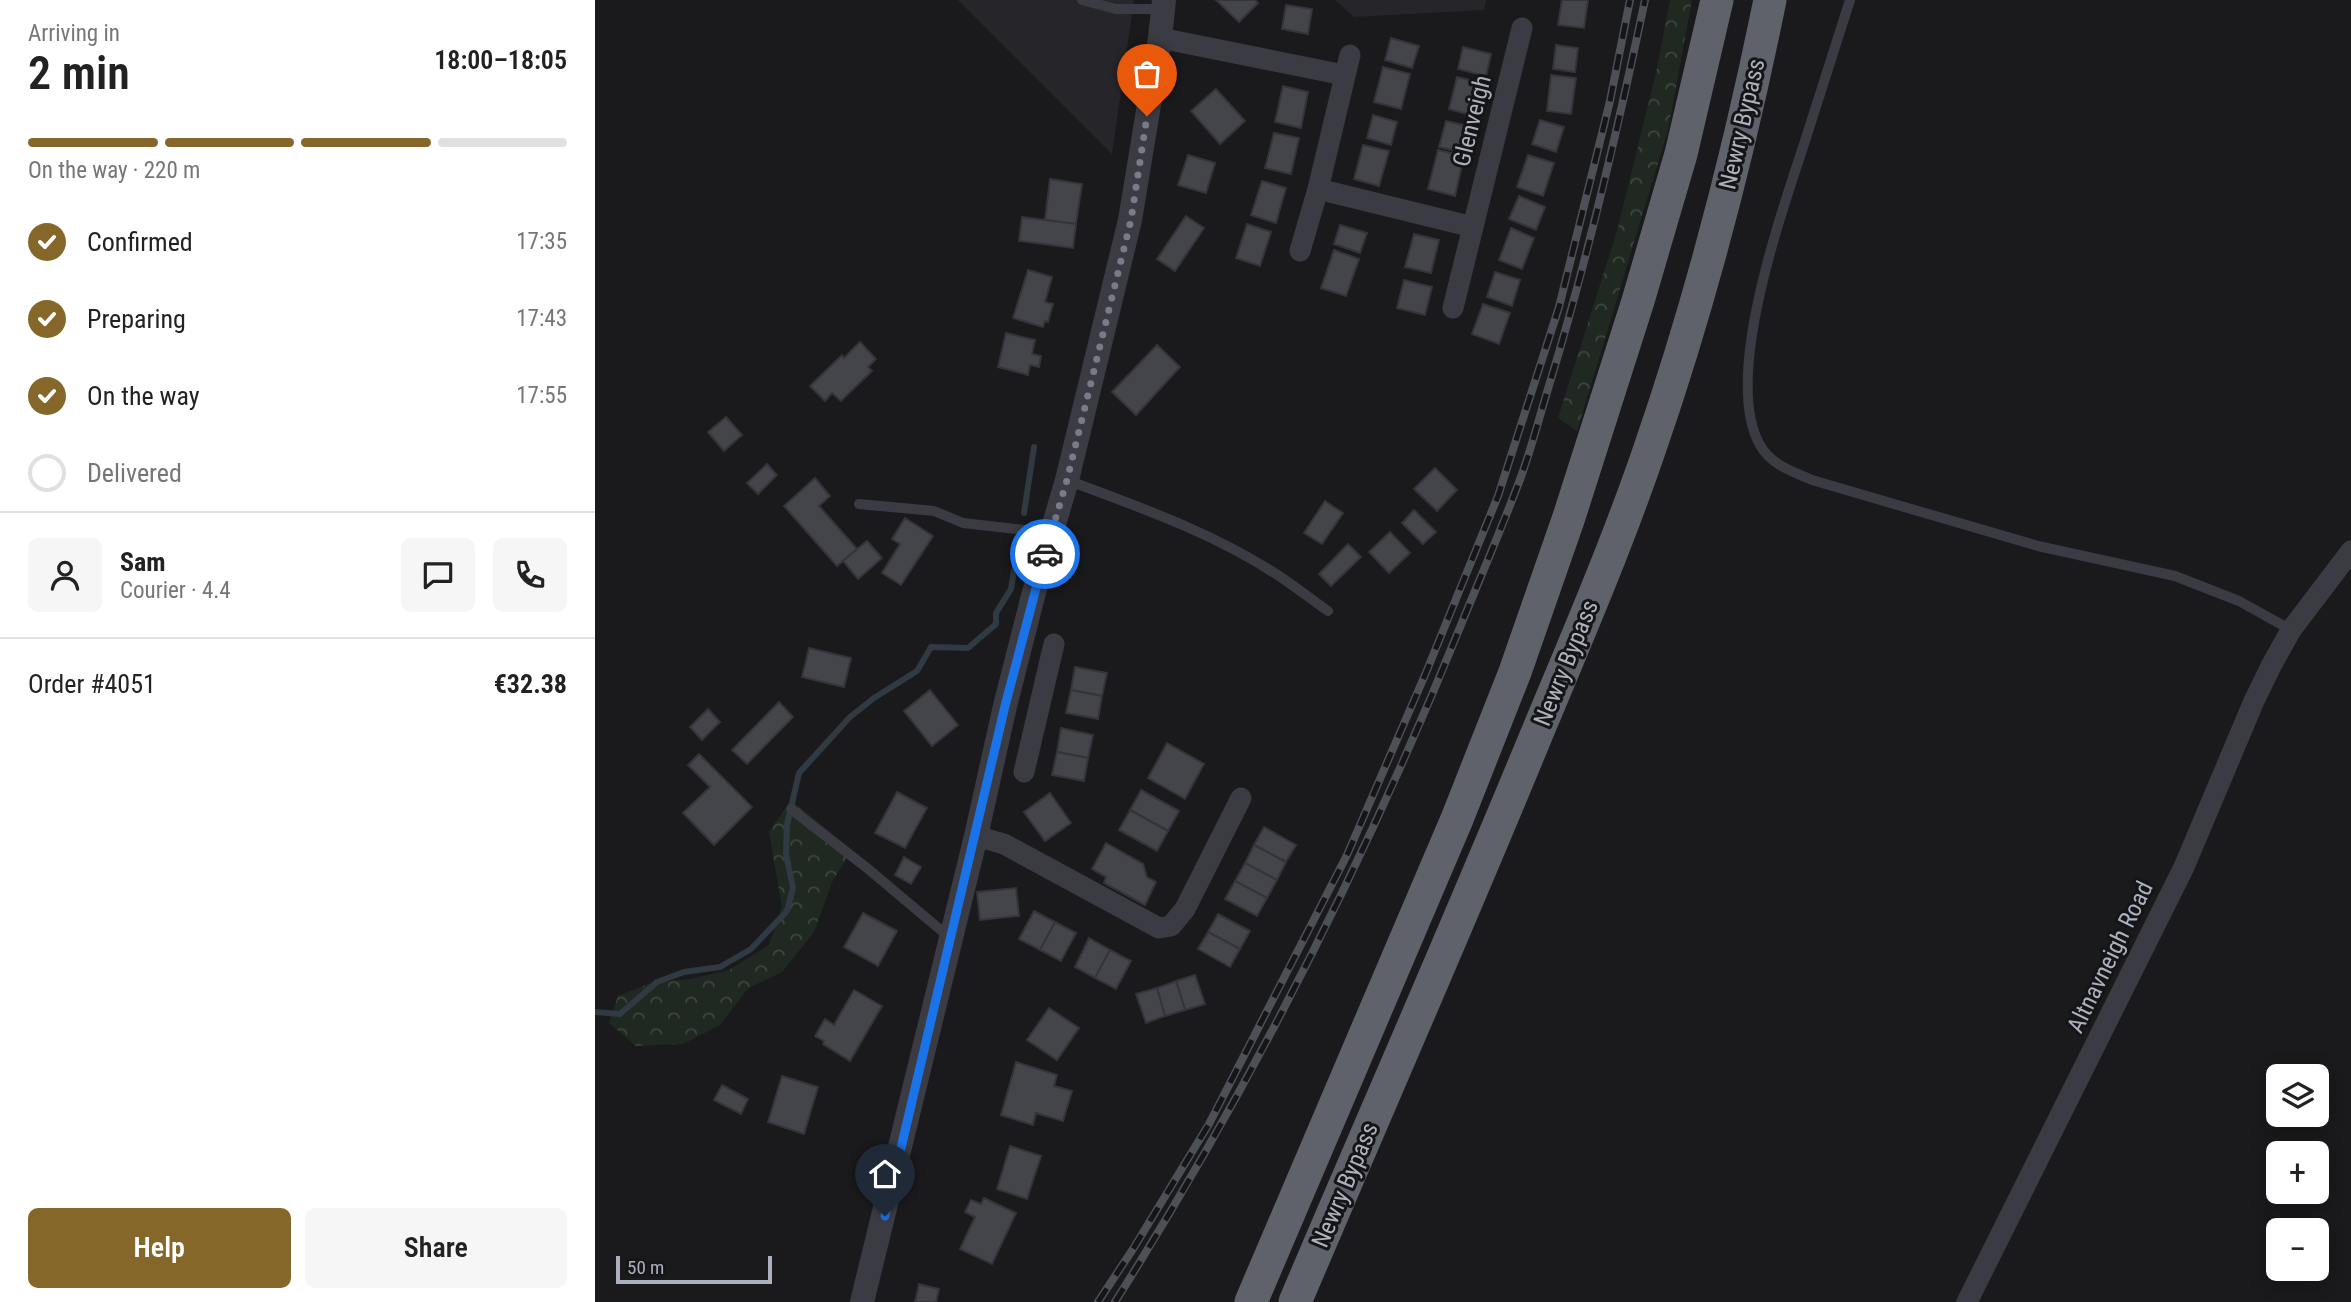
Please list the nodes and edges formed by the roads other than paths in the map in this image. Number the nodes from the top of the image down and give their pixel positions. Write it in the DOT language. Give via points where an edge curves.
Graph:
graph roads {
  1 [pos="1082,0"];
  2 [pos="1717,0"];
  3 [pos="1770,0"];
  4 [pos="1850,0"];
  5 [pos="1163,4"];
  6 [pos="1522,28"];
  7 [pos="1160,38"];
  8 [pos="1318,189"];
  9 [pos="1473,228"];
  10 [pos="1300,251"];
  11 [pos="1453,308"];
  12 [pos="1067,480"];
  13 [pos="859,503"];
  14 [pos="1052,533"];
  15 [pos="2351,551"];
  16 [pos="1328,611"];
  17 [pos="2291,630"];
  18 [pos="1054,644"];
  19 [pos="1005,706"];
  20 [pos="1038,714"];
  21 [pos="1024,772"];
  22 [pos="1241,798"];
  23 [pos="791,809"];
  24 [pos="976,836"];
  25 [pos="951,938"];
  26 [pos="862,1302"];
  27 [pos="1251,1302"];
  28 [pos="1295,1302"];
  29 [pos="1967,1302"];
  1 -- 5 [label="lane" via="1116,9"];
  2 -- 27 [label="highway, Newry Bypass" via="1681,154 1638,301 1515,672"];
  3 -- 28 [label="highway, Newry Bypass" via="1746,116 1701,288 1649,453 1497,832"];
  4 -- 17 [label="lane" via="1773,241 1752,336 1747,373 1750,411 1760,445 1776,465 1812,480 2038,546 2175,576 2239,601"];
  5 -- 7 [label="street"];
  6 -- 9 [label="street, Glenveigh"];
  7 -- 8 [label="street" via="1347,65"];
  7 -- 12 [label="street" via="1131,220"];
  8 -- 9 [label="street"];
  8 -- 10 [label="street"];
  9 -- 11 [label="street, Glenveigh"];
  12 -- 14 [label="street"];
  12 -- 16 [label="lane" via="1153,512 1237,552"];
  13 -- 14 [label="lane" via="934,511 963,523"];
  14 -- 19 [label="street"];
  15 -- 17 [label="street, Altnavneigh Road"];
  17 -- 29 [label="street, Altnavneigh Road" via="2254,701 2184,867"];
  18 -- 20 [label="street"];
  19 -- 20 [label="street"];
  19 -- 24 [label="street"];
  20 -- 21 [label="street"];
  22 -- 24 [label="street" via="1185,909 1171,926 1159,929 1004,844"];
  23 -- 25 [label="lane"];
  24 -- 25 [label="street"];
  25 -- 26 [label="street"];
}
